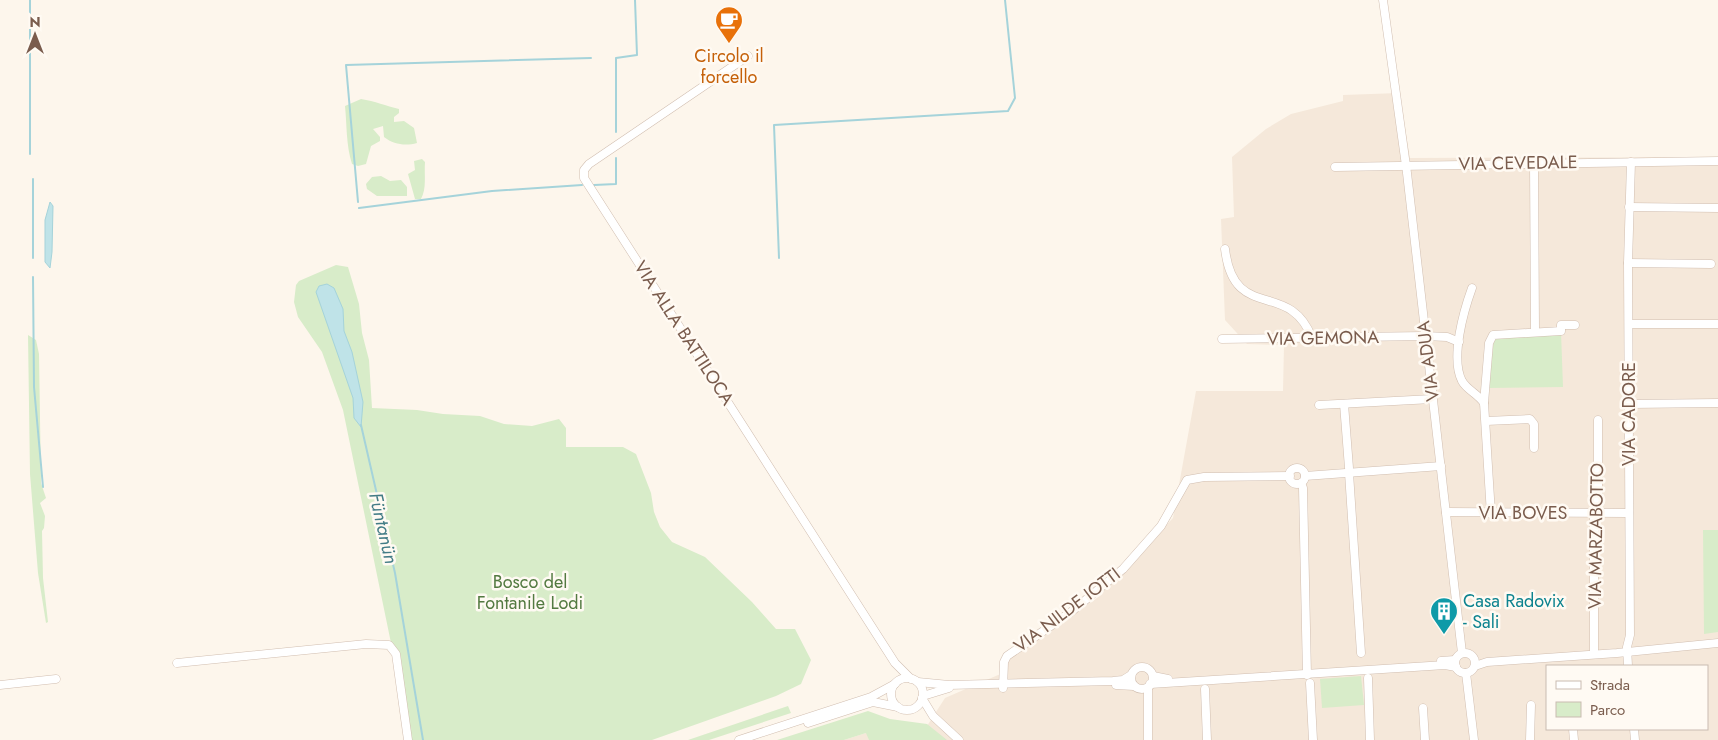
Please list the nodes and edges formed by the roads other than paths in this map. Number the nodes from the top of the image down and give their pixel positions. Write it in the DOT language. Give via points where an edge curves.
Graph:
graph roads {
  1 [pos="1383,0"];
  2 [pos="748,56"];
  3 [pos="1718,161"];
  4 [pos="1534,162"];
  5 [pos="1631,162"];
  6 [pos="1406,166"];
  7 [pos="1335,167"];
  8 [pos="1629,207"];
  9 [pos="1718,208"];
  10 [pos="1225,249"];
  11 [pos="1628,263"];
  12 [pos="1711,264"];
  13 [pos="1472,288"];
  14 [pos="1575,324"];
  15 [pos="1628,324"];
  16 [pos="1718,324"];
  17 [pos="1535,331"];
  18 [pos="1425,336"];
  19 [pos="1312,338"];
  20 [pos="1222,339"];
  21 [pos="1459,342"];
  22 [pos="1432,399"];
  23 [pos="1484,403"];
  24 [pos="1718,403"];
  25 [pos="1344,404"];
  26 [pos="1630,404"];
  27 [pos="1319,405"];
  28 [pos="1598,420"];
  29 [pos="1486,421"];
  30 [pos="1534,448"];
  31 [pos="1441,466"];
  32 [pos="1349,471"];
  33 [pos="1290,476"];
  34 [pos="1303,479"];
  35 [pos="1446,512"];
  36 [pos="1629,513"];
  37 [pos="1491,514"];
  38 [pos="1595,514"];
  39 [pos="1718,643"];
  40 [pos="1627,651"];
  41 [pos="1594,652"];
  42 [pos="1465,653"];
  43 [pos="1361,654"];
  44 [pos="1567,657"];
  45 [pos="177,663"];
  46 [pos="896,663"];
  47 [pos="1456,663"];
  48 [pos="1475,663"];
  49 [pos="1568,665"];
  50 [pos="1628,665"];
  51 [pos="1306,672"];
  52 [pos="1466,673"];
  53 [pos="1131,675"];
  54 [pos="1152,676"];
  55 [pos="1368,678"];
  56 [pos="56,679"];
  57 [pos="914,680"];
  58 [pos="895,683"];
  59 [pos="1310,683"];
  60 [pos="0,686"];
  61 [pos="1003,686"];
  62 [pos="1143,686"];
  63 [pos="1205,689"];
  64 [pos="923,697"];
  65 [pos="1531,705"];
  66 [pos="898,707"];
  67 [pos="1423,708"];
  68 [pos="911,709"];
  69 [pos="933,716"];
  70 [pos="408,740"];
  71 [pos="739,740"];
  72 [pos="756,740"];
  73 [pos="959,740"];
  74 [pos="1148,740"];
  75 [pos="1207,740"];
  76 [pos="1313,740"];
  77 [pos="1370,740"];
  78 [pos="1425,740"];
  79 [pos="1474,740"];
  80 [pos="1530,740"];
  1 -- 6 [label="street, VIA ADUA"];
  2 -- 46 [label="street, VIA ALLA BATTILOCA" via="589,164 583,175"];
  3 -- 5 [label="street, VIA CEVEDALE"];
  4 -- 5 [label="street, VIA CEVEDALE"];
  4 -- 6 [label="street, VIA CEVEDALE"];
  4 -- 17 [label="street"];
  5 -- 8 [label="street, VIA CADORE"];
  6 -- 7 [label="street, VIA CEVEDALE"];
  6 -- 18 [label="street, VIA ADUA"];
  8 -- 9 [label="street"];
  8 -- 11 [label="street, VIA CADORE"];
  10 -- 19 [label="street" via="1230,273 1239,287 1292,310 1303,320"];
  11 -- 12 [label="street"];
  11 -- 15 [label="street, VIA CADORE"];
  13 -- 21 [label="street" via="1462,318"];
  14 -- 17 [label="street" via="1561,325 1561,331"];
  15 -- 16 [label="street"];
  15 -- 26 [label="street, VIA CADORE"];
  17 -- 23 [label="street" via="1498,333 1492,337"];
  18 -- 19 [label="street, VIA GEMONA"];
  18 -- 21 [label="street, VIA GEMONA" via="1447,337"];
  18 -- 22 [label="street, VIA ADUA"];
  19 -- 20 [label="street, VIA GEMONA"];
  21 -- 23 [label="street" via="1461,380"];
  22 -- 25 [label="street"];
  22 -- 31 [label="street, VIA ADUA"];
  23 -- 29 [label="street"];
  24 -- 26 [label="street"];
  25 -- 27 [label="street"];
  25 -- 32 [label="street"];
  26 -- 36 [label="street, VIA CADORE"];
  28 -- 38 [label="street, VIA MARZABOTTO" via="1598,499"];
  29 -- 30 [label="street" via="1530,419 1534,424"];
  29 -- 37 [label="street"];
  31 -- 32 [label="street"];
  31 -- 35 [label="street, VIA ADUA"];
  32 -- 34 [label="street"];
  32 -- 43 [label="street"];
  33 -- 34 [label="street" via="1292,481"];
  33 -- 34 [label="street" via="1292,470 1298,468 1304,471"];
  33 -- 61 [label="street, VIA NILDE IOTTI" via="1190,478 1160,526 1117,575 1071,612 1007,656"];
  34 -- 51 [label="street"];
  35 -- 37 [label="street, VIA BOVES"];
  35 -- 42 [label="street, VIA ADUA"];
  36 -- 38 [label="street, VIA BOVES"];
  36 -- 40 [label="street, VIA CADORE" via="1630,635"];
  37 -- 38 [label="street, VIA BOVES"];
  38 -- 41 [label="street, VIA MARZABOTTO"];
  39 -- 40 [label="street"];
  40 -- 41 [label="street"];
  40 -- 44 [label="street"];
  40 -- 50 [label="street, VIA CADORE"];
  41 -- 48 [label="street"];
  42 -- 47 [label="street"];
  42 -- 48 [label="street"];
  44 -- 48 [label="street"];
  44 -- 49 [label="street"];
  45 -- 70 [label="street" via="366,644 389,645 396,654"];
  46 -- 57 [label="street, VIA ALLA BATTILOCA"];
  46 -- 58 [label="street"];
  47 -- 51 [label="street"];
  47 -- 52 [label="street" via="1459,671"];
  48 -- 52 [label="street" via="1472,671"];
  51 -- 54 [label="street" via="1166,679"];
  51 -- 62 [label="street"];
  52 -- 79 [label="street"];
  53 -- 54 [label="street" via="1141,667 1149,669"];
  53 -- 61 [label="street" via="1118,681"];
  53 -- 62 [label="street"];
  54 -- 62 [label="street"];
  55 -- 77 [label="street"];
  56 -- 60 [label="street"];
  57 -- 58 [label="street" via="901,679"];
  57 -- 61 [label="street" via="946,685"];
  57 -- 64 [label="street"];
  58 -- 66 [label="street" via="891,697"];
  58 -- 71 [label="street" via="871,697"];
  59 -- 76 [label="street"];
  61 -- 62 [label="street"];
  61 -- 64 [label="street" via="946,689"];
  62 -- 74 [label="street" via="1147,701"];
  63 -- 75 [label="street"];
  64 -- 68 [label="street" via="919,705"];
  64 -- 69 [label="street"];
  65 -- 80 [label="street"];
  66 -- 68 [label="street"];
  66 -- 72 [label="street" via="877,702 867,704"];
  67 -- 78 [label="street"];
  68 -- 69 [label="street"];
  69 -- 73 [label="street"];
}
